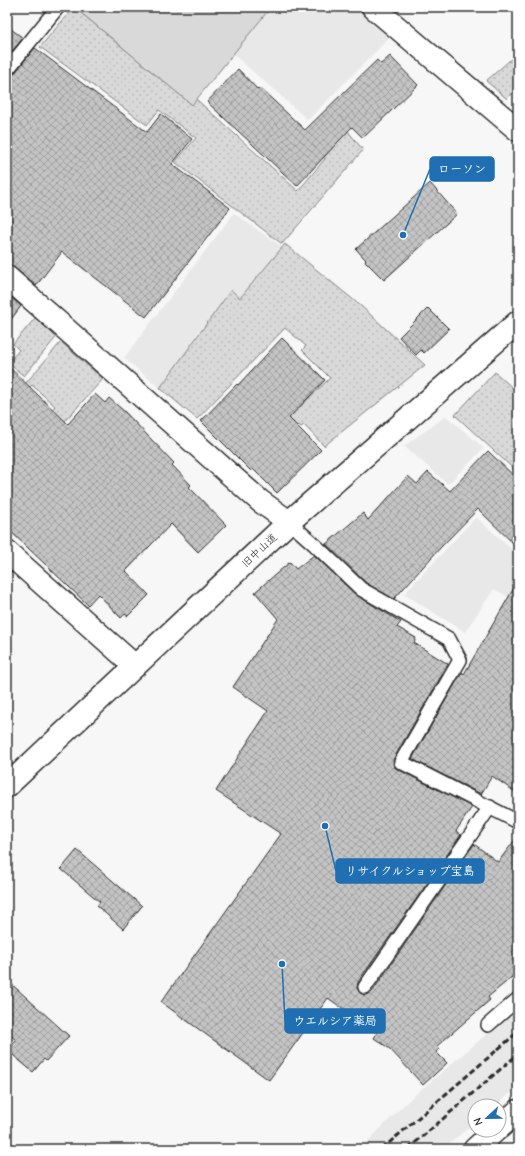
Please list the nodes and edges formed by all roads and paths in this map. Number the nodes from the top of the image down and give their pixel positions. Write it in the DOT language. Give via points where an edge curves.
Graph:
graph roads {
  1 [pos="58,7"];
  2 [pos="373,7"];
  3 [pos="7,70"];
  4 [pos="518,130"];
  5 [pos="7,277"];
  6 [pos="518,322"];
  7 [pos="289,522"];
  8 [pos="7,552"];
  9 [pos="135,666"];
  10 [pos="7,786"];
  11 [pos="490,807"];
  12 [pos="518,822"];
  13 [pos="365,987"];
  14 [pos="518,999"];
  15 [pos="488,1024"];
  16 [pos="518,1111"];
  17 [pos="507,1121"];
  18 [pos="487,1138"];
  19 [pos="475,1149"];
  1 -- 3 [label="lane"];
  2 -- 4 [label="street"];
  5 -- 7 [label="street" via="260,501"];
  6 -- 7 [label="street, 旧中山道"];
  7 -- 9 [label="street, 旧中山道"];
  7 -- 11 [label="lane" via="361,589 449,639 460,660 401,762"];
  8 -- 9 [label="street"];
  9 -- 10 [label="street, 旧中山道"];
  11 -- 12 [label="lane"];
  11 -- 13 [label="lane"];
  14 -- 15 [label="lane"];
  16 -- 17 [label="street"];
  18 -- 19 [label="street"];
}
